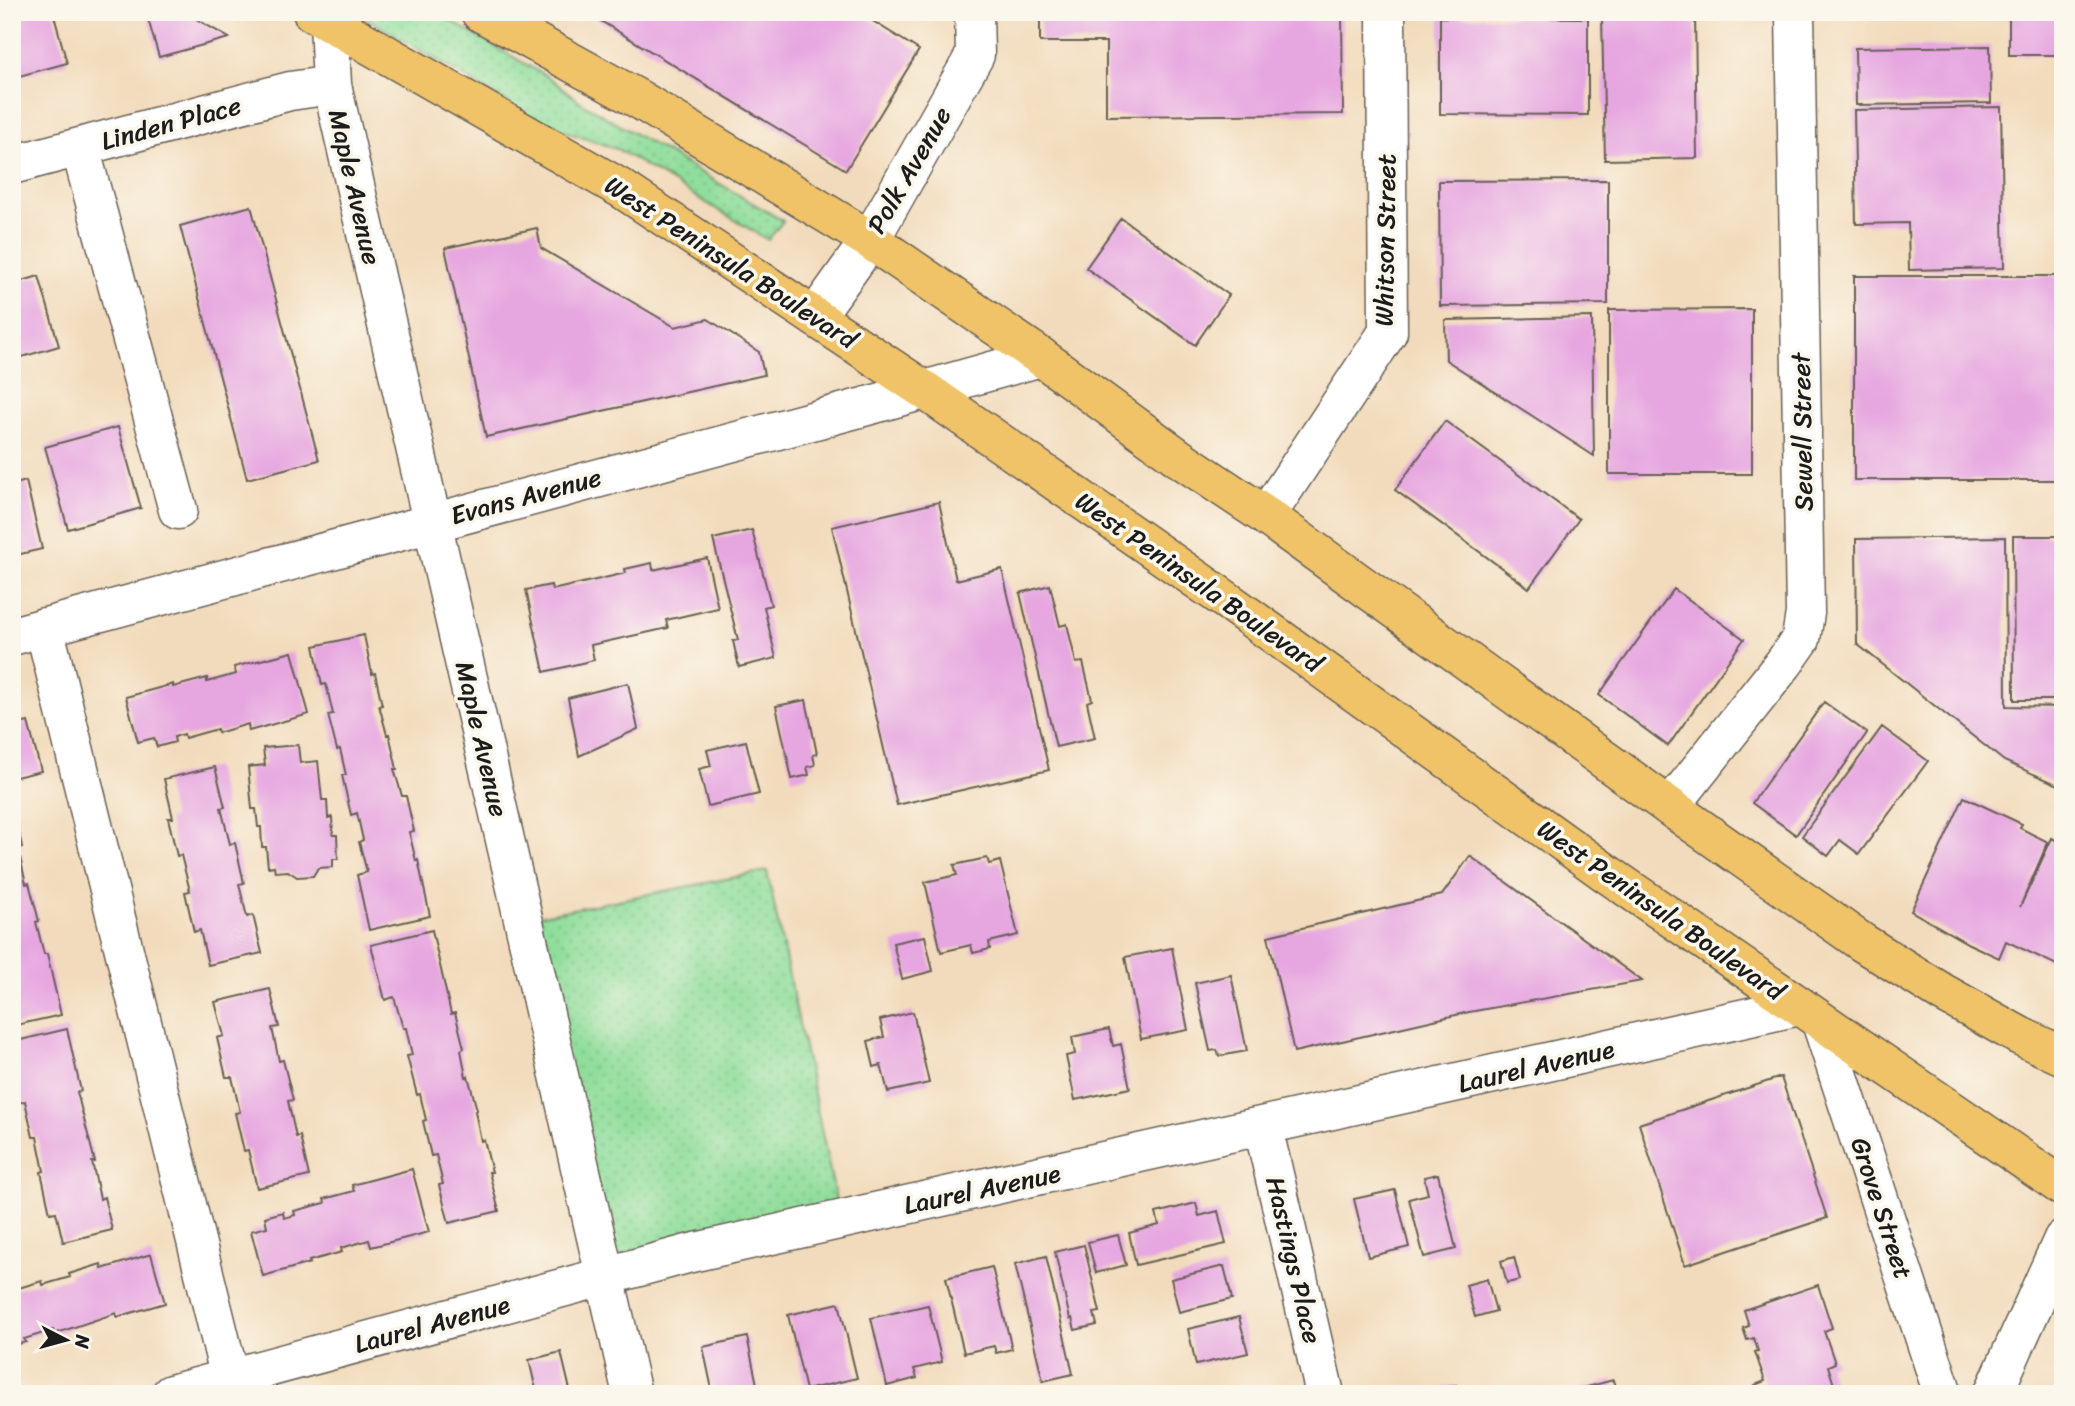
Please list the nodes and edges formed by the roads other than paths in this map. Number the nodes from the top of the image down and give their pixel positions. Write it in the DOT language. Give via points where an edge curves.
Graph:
graph roads {
  1 [pos="480,12"];
  2 [pos="974,12"];
  3 [pos="1386,12"];
  4 [pos="1795,12"];
  5 [pos="321,17"];
  6 [pos="332,85"];
  7 [pos="80,147"];
  8 [pos="12,165"];
  9 [pos="870,240"];
  10 [pos="815,317"];
  11 [pos="1041,357"];
  12 [pos="923,389"];
  13 [pos="178,510"];
  14 [pos="1266,516"];
  15 [pos="433,521"];
  16 [pos="28,631"];
  17 [pos="1670,807"];
  18 [pos="1810,1014"];
  19 [pos="2063,1056"];
  20 [pos="1263,1127"];
  21 [pos="2063,1187"];
  22 [pos="2063,1239"];
  23 [pos="605,1277"];
  24 [pos="230,1378"];
  25 [pos="171,1394"];
  26 [pos="632,1394"];
  27 [pos="1325,1394"];
  28 [pos="1943,1394"];
  29 [pos="1993,1394"];
  1 -- 9 [label="main road" via="639,100"];
  2 -- 9 [label="street, Polk Avenue" via="975,55"];
  3 -- 14 [label="street, Whitson Street" via="1388,332"];
  4 -- 17 [label="street, Sewell Street" via="1805,613 1801,639"];
  5 -- 6 [label="street, Maple Avenue"];
  5 -- 10 [label="main road, West Peninsula Boulevard" via="622,189"];
  6 -- 7 [label="street, Linden Place" via="290,91"];
  6 -- 15 [label="street, Maple Avenue"];
  7 -- 8 [label="street, Linden Place"];
  7 -- 13 [label="street"];
  9 -- 10 [label="street, Polk Avenue"];
  9 -- 11 [label="main road"];
  10 -- 12 [label="main road, West Peninsula Boulevard"];
  11 -- 12 [label="street, Evans Avenue"];
  11 -- 14 [label="main road"];
  12 -- 15 [label="street, Evans Avenue"];
  12 -- 18 [label="main road, West Peninsula Boulevard"];
  14 -- 17 [label="main road"];
  15 -- 16 [label="street, Evans Avenue"];
  15 -- 23 [label="street, Maple Avenue"];
  16 -- 24 [label="street"];
  17 -- 19 [label="main road" via="1863,943 1943,993"];
  18 -- 20 [label="street, Laurel Avenue"];
  18 -- 21 [label="main road, West Peninsula Boulevard"];
  18 -- 28 [label="street, Grove Street"];
  20 -- 23 [label="street, Laurel Avenue" via="691,1253"];
  20 -- 27 [label="street, Hastings Place"];
  22 -- 29 [label="street"];
  23 -- 24 [label="street, Laurel Avenue"];
  23 -- 26 [label="street, Maple Avenue"];
  24 -- 25 [label="street, Laurel Avenue"];
}
